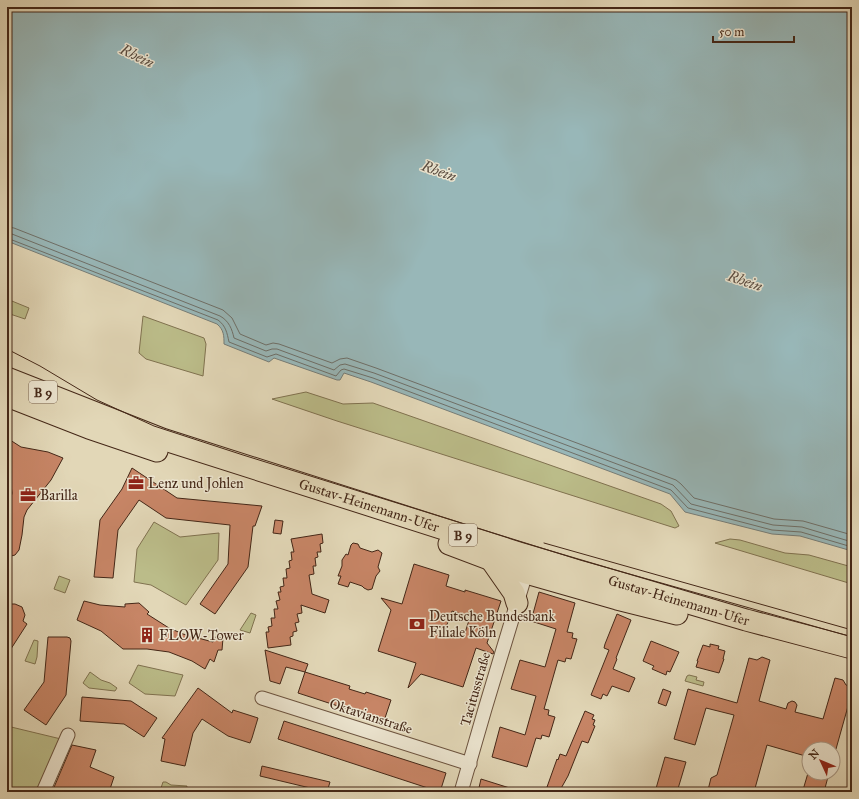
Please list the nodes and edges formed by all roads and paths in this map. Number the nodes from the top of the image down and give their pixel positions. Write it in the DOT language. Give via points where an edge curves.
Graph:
graph roads {
  1 [pos="7,378"];
  2 [pos="7,396"];
  3 [pos="491,560"];
  4 [pos="526,573"];
  5 [pos="517,603"];
  6 [pos="852,648"];
  7 [pos="852,660"];
  8 [pos="262,698"];
  9 [pos="68,735"];
  10 [pos="470,764"];
  11 [pos="43,792"];
  12 [pos="461,792"];
  1 -- 6 [label="main road, Gustav-Heinemann-Ufer / B 9" via="162,439 511,551 746,620"];
  2 -- 3 [label="main road, Gustav-Heinemann-Ufer / B 9" via="117,438 278,491 338,506 410,529"];
  3 -- 4 [label="main road, Gustav-Heinemann-Ufer / B 9"];
  3 -- 5 [label="main road" via="514,593"];
  4 -- 5 [label="street, Tacitusstraße"];
  4 -- 7 [label="main road, Gustav-Heinemann-Ufer / B 9"];
  5 -- 10 [label="street, Tacitusstraße"];
  8 -- 10 [label="street, Oktavianstraße"];
  9 -- 11 [label="street"];
  10 -- 12 [label="street, Tacitusstraße"];
}
